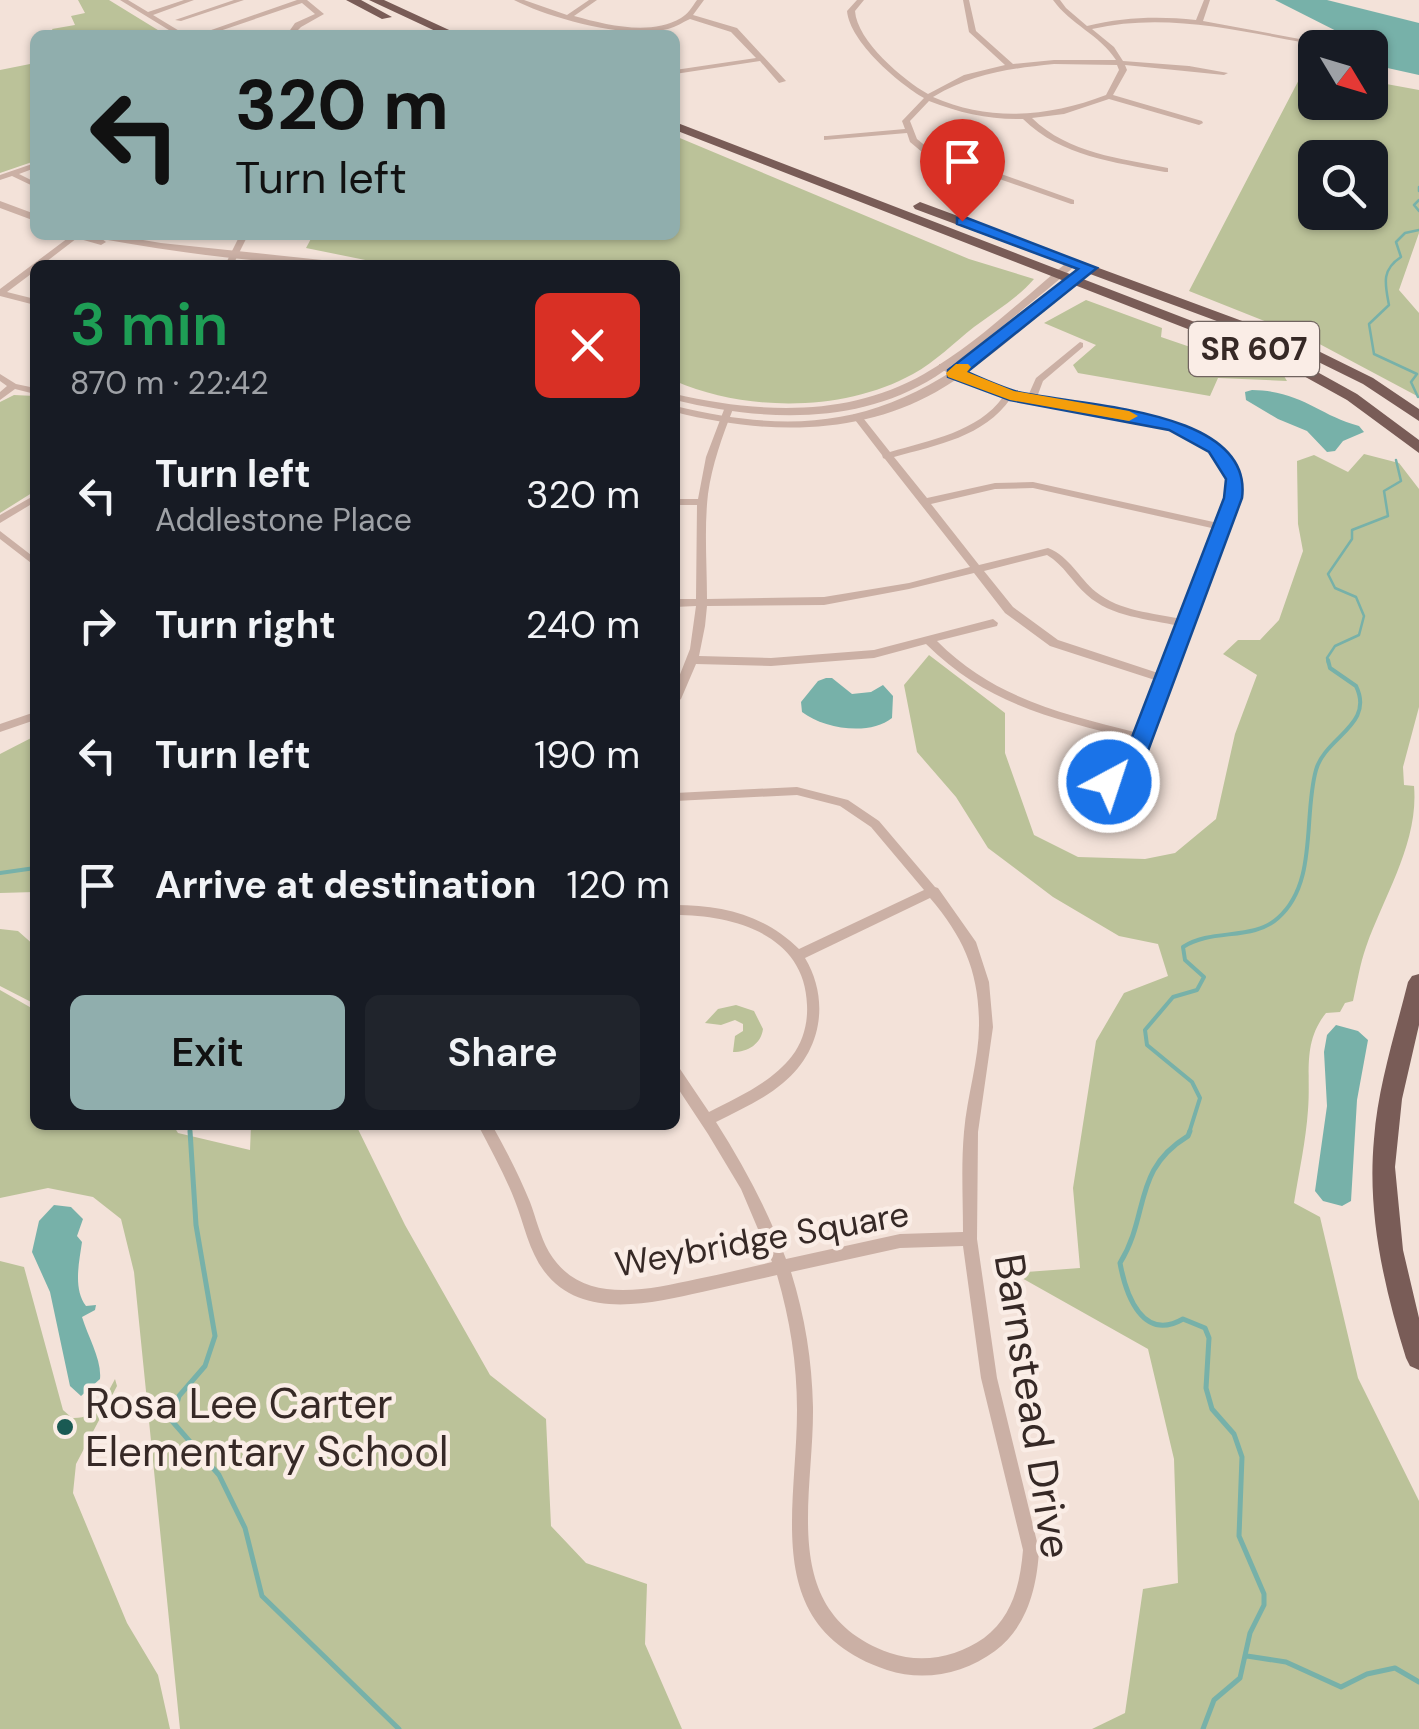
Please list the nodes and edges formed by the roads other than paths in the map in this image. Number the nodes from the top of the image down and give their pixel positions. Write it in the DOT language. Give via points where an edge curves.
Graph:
graph roads {
  1 [pos="124,0"];
  2 [pos="192,0"];
  3 [pos="241,0"];
  4 [pos="262,0"];
  5 [pos="304,0"];
  6 [pos="352,0"];
  7 [pos="376,0"];
  8 [pos="517,0"];
  9 [pos="594,0"];
  10 [pos="701,0"];
  11 [pos="966,0"];
  12 [pos="1056,0"];
  13 [pos="1207,0"];
  14 [pos="856,1"];
  15 [pos="177,2"];
  16 [pos="223,2"];
  17 [pos="278,9"];
  18 [pos="148,14"];
  19 [pos="196,15"];
  20 [pos="688,16"];
  21 [pos="567,18"];
  22 [pos="250,19"];
  23 [pos="179,20"];
  24 [pos="1199,22"];
  25 [pos="1086,28"];
  26 [pos="220,29"];
  27 [pos="174,30"];
  28 [pos="217,30"];
  29 [pos="296,30"];
  30 [pos="415,30"];
  31 [pos="443,30"];
  32 [pos="1298,39"];
  33 [pos="760,58"];
  34 [pos="1121,62"];
  35 [pos="1010,65"];
  36 [pos="680,71"];
  37 [pos="1224,73"];
  38 [pos="782,81"];
  39 [pos="1109,96"];
  40 [pos="930,98"];
  41 [pos="680,116"];
  42 [pos="1026,117"];
  43 [pos="1199,122"];
  44 [pos="680,128"];
  45 [pos="908,130"];
  46 [pos="827,138"];
  47 [pos="30,167"];
  48 [pos="1165,170"];
  49 [pos="12,173"];
  50 [pos="0,178"];
  51 [pos="30,183"];
  52 [pos="1072,202"];
  53 [pos="0,208"];
  54 [pos="30,220"];
  55 [pos="68,240"];
  56 [pos="97,240"];
  57 [pos="125,240"];
  58 [pos="233,258"];
  59 [pos="43,260"];
  60 [pos="264,260"];
  61 [pos="1081,265"];
  62 [pos="30,270"];
  63 [pos="1065,278"];
  64 [pos="0,293"];
  65 [pos="30,301"];
  66 [pos="1080,345"];
  67 [pos="942,366"];
  68 [pos="954,373"];
  69 [pos="0,377"];
  70 [pos="13,386"];
  71 [pos="30,390"];
  72 [pos="1010,395"];
  73 [pos="0,397"];
  74 [pos="680,399"];
  75 [pos="1030,399"];
  76 [pos="680,409"];
  77 [pos="726,414"];
  78 [pos="857,416"];
  79 [pos="1419,416"];
  80 [pos="1419,448"];
  81 [pos="886,456"];
  82 [pos="30,501"];
  83 [pos="680,502"];
  84 [pos="702,502"];
  85 [pos="925,502"];
  86 [pos="0,520"];
  87 [pos="1222,528"];
  88 [pos="0,534"];
  89 [pos="30,559"];
  90 [pos="974,568"];
  91 [pos="680,603"];
  92 [pos="704,604"];
  93 [pos="994,623"];
  94 [pos="1186,624"];
  95 [pos="930,640"];
  96 [pos="692,660"];
  97 [pos="1166,679"];
  98 [pos="680,688"];
  99 [pos="30,718"];
  100 [pos="0,728"];
  101 [pos="1142,738"];
  102 [pos="1109,782"];
  103 [pos="680,797"];
  104 [pos="934,892"];
  105 [pos="680,910"];
  106 [pos="798,955"];
  107 [pos="1419,982"];
  108 [pos="680,1080"];
  109 [pos="707,1120"];
  110 [pos="488,1130"];
  111 [pos="970,1238"];
  112 [pos="782,1264"];
  113 [pos="1419,1358"];
  1 -- 18 [label="street"];
  2 -- 15 [label="street"];
  3 -- 16 [label="street"];
  4 -- 17 [label="street"];
  5 -- 17 [label="street"];
  5 -- 29 [label="street" via="320,14"];
  6 -- 30 [label="main road"];
  7 -- 31 [label="main road"];
  8 -- 21 [label="street"];
  9 -- 21 [label="street"];
  10 -- 20 [label="street"];
  11 -- 35 [label="street" via="973,32"];
  12 -- 25 [label="street" via="1069,19"];
  13 -- 24 [label="street"];
  14 -- 40 [label="street" via="854,31 906,84"];
  15 -- 18 [label="street"];
  16 -- 19 [label="street"];
  16 -- 22 [label="street"];
  17 -- 22 [label="street"];
  18 -- 27 [label="street"];
  19 -- 23 [label="street"];
  19 -- 26 [label="street"];
  20 -- 21 [label="street" via="625,30"];
  20 -- 33 [label="street" via="734,30"];
  22 -- 26 [label="street"];
  24 -- 25 [label="street" via="1142,20"];
  24 -- 32 [label="street"];
  25 -- 34 [label="street"];
  26 -- 28 [label="street"];
  33 -- 36 [label="street"];
  33 -- 38 [label="street"];
  34 -- 35 [label="street"];
  34 -- 37 [label="street"];
  34 -- 39 [label="street"];
  35 -- 40 [label="street"];
  39 -- 42 [label="street" via="1067,112"];
  39 -- 43 [label="street"];
  40 -- 42 [label="street" via="976,114"];
  40 -- 45 [label="street" via="914,110"];
  41 -- 61 [label="main road, SR 607"];
  42 -- 48 [label="street" via="1063,145"];
  44 -- 63 [label="main road, SR 607"];
  45 -- 46 [label="street"];
  45 -- 52 [label="street" via="942,158"];
  47 -- 49 [label="street"];
  49 -- 50 [label="street"];
  49 -- 51 [label="street"];
  53 -- 54 [label="street"];
  55 -- 59 [label="street"];
  56 -- 58 [label="street"];
  57 -- 58 [label="street"];
  58 -- 60 [label="street"];
  61 -- 63 [label="street"];
  61 -- 79 [label="main road, SR 607" via="1317,355"];
  62 -- 64 [label="street"];
  63 -- 67 [label="street"];
  63 -- 68 [label="street"];
  63 -- 80 [label="main road, SR 607" via="1296,366 1370,409"];
  64 -- 65 [label="street"];
  66 -- 75 [label="street" via="1039,380"];
  67 -- 68 [label="street"];
  67 -- 77 [label="street" via="901,390 848,405"];
  68 -- 72 [label="street"];
  68 -- 78 [label="street" via="909,400"];
  69 -- 70 [label="street"];
  70 -- 71 [label="street"];
  70 -- 73 [label="street"];
  72 -- 75 [label="street"];
  72 -- 81 [label="street" via="989,418"];
  74 -- 77 [label="street"];
  75 -- 87 [label="street" via="1158,421 1202,439 1225,456 1236,479"];
  76 -- 77 [label="street"];
  77 -- 78 [label="street" via="789,423"];
  77 -- 84 [label="street"];
  78 -- 81 [label="street"];
  81 -- 85 [label="street"];
  82 -- 86 [label="street"];
  83 -- 84 [label="street"];
  84 -- 92 [label="street"];
  85 -- 87 [label="street" via="995,486 1034,485"];
  85 -- 90 [label="street"];
  87 -- 94 [label="street"];
  88 -- 89 [label="street"];
  90 -- 92 [label="street" via="824,600"];
  90 -- 94 [label="street" via="1048,551 1104,602"];
  90 -- 97 [label="street" via="1034,632"];
  91 -- 92 [label="street"];
  92 -- 96 [label="street"];
  93 -- 95 [label="street"];
  94 -- 97 [label="street"];
  95 -- 96 [label="street" via="844,657"];
  95 -- 101 [label="street" via="1006,698"];
  96 -- 98 [label="street"];
  97 -- 101 [label="street"];
  99 -- 100 [label="street"];
  101 -- 102 [label="street" via="1132,767"];
  103 -- 104 [label="street, Barnstead Drive" via="780,791 832,798 875,824"];
  104 -- 106 [label="street"];
  104 -- 111 [label="street, Barnstead Drive" via="971,946 985,1004 971,1132"];
  105 -- 106 [label="street" via="750,920"];
  106 -- 109 [label="street" via="815,1008 807,1044 782,1077"];
  107 -- 113 [label="main road" via="1393,1095 1385,1171 1390,1243"];
  108 -- 109 [label="street, Barnstead Drive"];
  109 -- 112 [label="street, Barnstead Drive" via="748,1182"];
  110 -- 112 [label="street, Weybridge Square" via="542,1257 582,1290 624,1300"];
  111 -- 112 [label="street, Weybridge Square" via="900,1241"];
  111 -- 112 [label="street, Barnstead Drive" via="989,1378 1025,1514 1030,1574 1022,1602 994,1642 950,1665 887,1661 848,1641 806,1582 798,1554 803,1354"];
}
